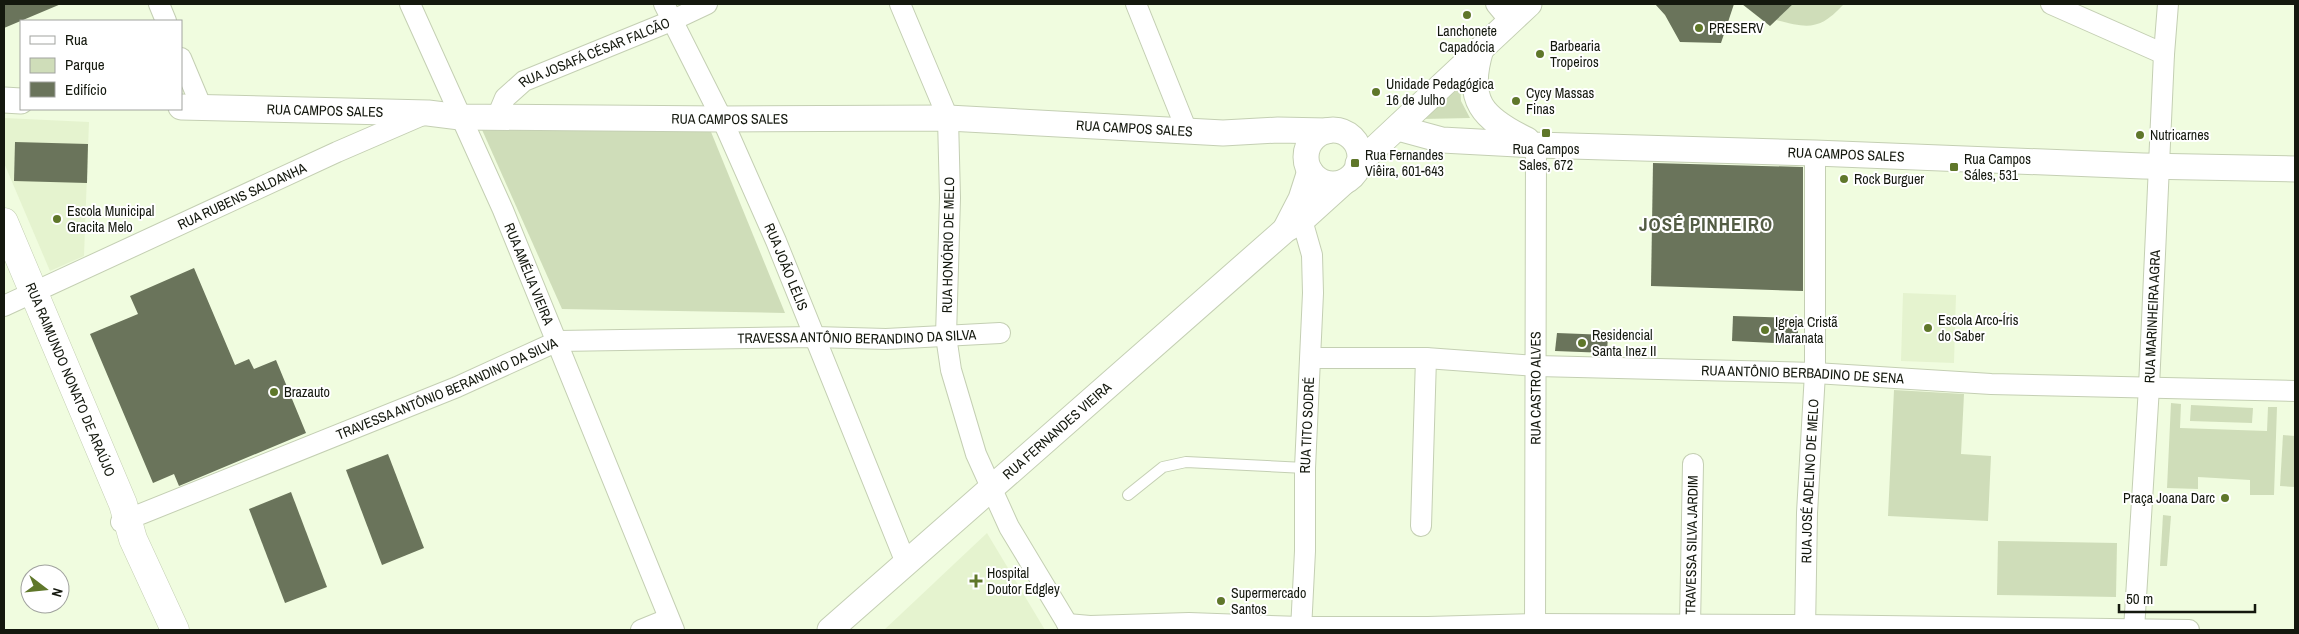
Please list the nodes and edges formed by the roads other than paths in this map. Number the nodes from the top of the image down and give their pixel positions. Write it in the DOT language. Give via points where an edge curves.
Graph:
graph roads {
  1 [pos="158,4"];
  2 [pos="410,4"];
  3 [pos="707,4"];
  4 [pos="900,4"];
  5 [pos="1136,4"];
  6 [pos="1529,4"];
  7 [pos="2051,4"];
  8 [pos="2168,4"];
  9 [pos="668,12"];
  10 [pos="1503,12"];
  11 [pos="166,20"];
  12 [pos="1481,49"];
  13 [pos="2164,54"];
  14 [pos="182,62"];
  15 [pos="4,100"];
  16 [pos="20,101"];
  17 [pos="192,107"];
  18 [pos="428,113"];
  19 [pos="460,117"];
  20 [pos="497,117"];
  21 [pos="948,118"];
  22 [pos="722,119"];
  23 [pos="1396,129"];
  24 [pos="1278,130"];
  25 [pos="1187,131"];
  26 [pos="1332,131"];
  27 [pos="1536,145"];
  28 [pos="1815,153"];
  29 [pos="1309,160"];
  30 [pos="2159,166"];
  31 [pos="2295,169"];
  32 [pos="1351,173"];
  33 [pos="4,222"];
  34 [pos="1293,225"];
  35 [pos="4,270"];
  36 [pos="18,299"];
  37 [pos="1000,333"];
  38 [pos="946,336"];
  39 [pos="815,337"];
  40 [pos="558,341"];
  41 [pos="1311,358"];
  42 [pos="1426,358"];
  43 [pos="1537,366"];
  44 [pos="1815,373"];
  45 [pos="2149,387"];
  46 [pos="2295,391"];
  47 [pos="1693,464"];
  48 [pos="1304,468"];
  49 [pos="992,488"];
  50 [pos="1128,495"];
  51 [pos="1421,526"];
  52 [pos="127,527"];
  53 [pos="906,563"];
  54 [pos="671,625"];
  55 [pos="1690,626"];
  56 [pos="1069,627"];
  57 [pos="1535,627"];
  58 [pos="1665,627"];
  59 [pos="1805,628"];
  60 [pos="1301,629"];
  61 [pos="2045,629"];
  62 [pos="175,630"];
  63 [pos="641,630"];
  64 [pos="830,630"];
  65 [pos="2134,630"];
  66 [pos="2189,630"];
  1 -- 11 [label="street"];
  2 -- 19 [label="street, RUA AMÉLIA VIEIRA"];
  3 -- 9 [label="street, RUA JOSAFÁ CÉSAR FALCÃO"];
  4 -- 21 [label="street, RUA HONÓRIO DE MELO"];
  5 -- 25 [label="street"];
  6 -- 10 [label="street, RUA FERNANDES VIEIRA"];
  7 -- 13 [label="street"];
  8 -- 13 [label="street, RUA MARINHEIRA AGRA"];
  9 -- 20 [label="street, RUA JOSAFÁ CÉSAR FALCÃO" via="524,81 505,98"];
  9 -- 22 [label="street, RUA JOÃO LÉLIS"];
  10 -- 12 [label="street, RUA FERNANDES VIEIRA"];
  12 -- 23 [label="street, RUA FERNANDES VIEIRA"];
  12 -- 27 [label="street" via="1474,79 1486,113 1496,124"];
  13 -- 30 [label="street, RUA MARINHEIRA AGRA"];
  14 -- 17 [label="street"];
  15 -- 16 [label="street"];
  17 -- 18 [label="street, RUA CAMPOS SALES"];
  18 -- 19 [label="street, RUA CAMPOS SALES"];
  18 -- 36 [label="street, RUA RUBENS SALDANHA"];
  19 -- 20 [label="street, RUA CAMPOS SALES"];
  19 -- 40 [label="street, RUA AMÉLIA VIEIRA"];
  20 -- 22 [label="street, RUA CAMPOS SALES"];
  21 -- 22 [label="street, RUA CAMPOS SALES"];
  21 -- 25 [label="street, RUA CAMPOS SALES"];
  21 -- 38 [label="street, RUA HONÓRIO DE MELO" via="950,198"];
  22 -- 39 [label="street, RUA JOÃO LÉLIS"];
  23 -- 26 [label="street, RUA CAMPOS SALES"];
  23 -- 27 [label="street, RUA CAMPOS SALES" via="1442,140"];
  23 -- 32 [label="street, RUA FERNANDES VIEIRA"];
  24 -- 25 [label="street, RUA CAMPOS SALES"];
  24 -- 26 [label="street, RUA CAMPOS SALES"];
  24 -- 29 [label="street"];
  26 -- 29 [label="street" via="1311,141"];
  26 -- 32 [label="street" via="1346,134 1358,147"];
  27 -- 28 [label="street, RUA CAMPOS SALES"];
  27 -- 43 [label="street, RUA CASTRO ALVES"];
  28 -- 30 [label="street, RUA CAMPOS SALES"];
  28 -- 44 [label="street, RUA JOSÉ ADELINO DE MELO"];
  29 -- 32 [label="street" via="1321,182 1336,184"];
  29 -- 34 [label="street, RUA FERNANDES VIEIRA"];
  30 -- 31 [label="street, RUA CAMPOS SALES"];
  30 -- 45 [label="street, RUA MARINHEIRA AGRA"];
  32 -- 34 [label="street, RUA FERNANDES VIEIRA"];
  33 -- 36 [label="main road, RUA RAIMUNDO NONATO DE ARAÚJO"];
  34 -- 41 [label="street, RUA TITO SODRÉ" via="1313,267"];
  34 -- 49 [label="street, RUA FERNANDES VIEIRA"];
  35 -- 36 [label="main road, RUA RAIMUNDO NONATO DE ARAÚJO"];
  36 -- 52 [label="main road, RUA RAIMUNDO NONATO DE ARAÚJO" via="123,504"];
  37 -- 38 [label="street, TRAVESSA ANTÔNIO BERANDINO DA SILVA"];
  38 -- 39 [label="street, TRAVESSA ANTÔNIO BERANDINO DA SILVA" via="886,339"];
  38 -- 49 [label="street, RUA HONÓRIO DE MELO" via="950,370 976,454"];
  39 -- 40 [label="street, TRAVESSA ANTÔNIO BERANDINO DA SILVA"];
  39 -- 53 [label="street, RUA JOÃO LÉLIS"];
  40 -- 52 [label="street, TRAVESSA ANTÔNIO BERANDINO DA SILVA"];
  40 -- 54 [label="street, RUA AMÉLIA VIEIRA"];
  41 -- 42 [label="street, RUA ANTÔNIO BERBADINO DE SENA"];
  41 -- 48 [label="street, RUA TITO SODRÉ"];
  42 -- 43 [label="street, RUA ANTÔNIO BERBADINO DE SENA"];
  42 -- 51 [label="street"];
  43 -- 44 [label="street, RUA ANTÔNIO BERBADINO DE SENA"];
  43 -- 57 [label="street, RUA CASTRO ALVES"];
  44 -- 45 [label="street, RUA ANTÔNIO BERBADINO DE SENA" via="1991,384"];
  44 -- 59 [label="street, RUA JOSÉ ADELINO DE MELO" via="1807,513"];
  45 -- 46 [label="street, RUA ANTÔNIO BERBADINO DE SENA"];
  45 -- 65 [label="street, RUA MARINHEIRA AGRA"];
  47 -- 55 [label="street, TRAVESSA SILVA JARDIM"];
  48 -- 50 [label="lane" via="1186,462 1163,466"];
  48 -- 60 [label="street, RUA TITO SODRÉ" via="1305,551"];
  49 -- 53 [label="street, RUA FERNANDES VIEIRA"];
  49 -- 56 [label="street, RUA HONÓRIO DE MELO" via="1010,527"];
  52 -- 62 [label="main road, RUA RAIMUNDO NONATO DE ARAÚJO"];
  53 -- 64 [label="street, RUA FERNANDES VIEIRA"];
  54 -- 63 [label="street"];
  55 -- 58 [label="street"];
  55 -- 59 [label="street"];
  56 -- 60 [label="street" via="1189,623"];
  57 -- 58 [label="street"];
  57 -- 60 [label="street"];
  59 -- 61 [label="street"];
  61 -- 65 [label="street"];
  65 -- 66 [label="street"];
}
